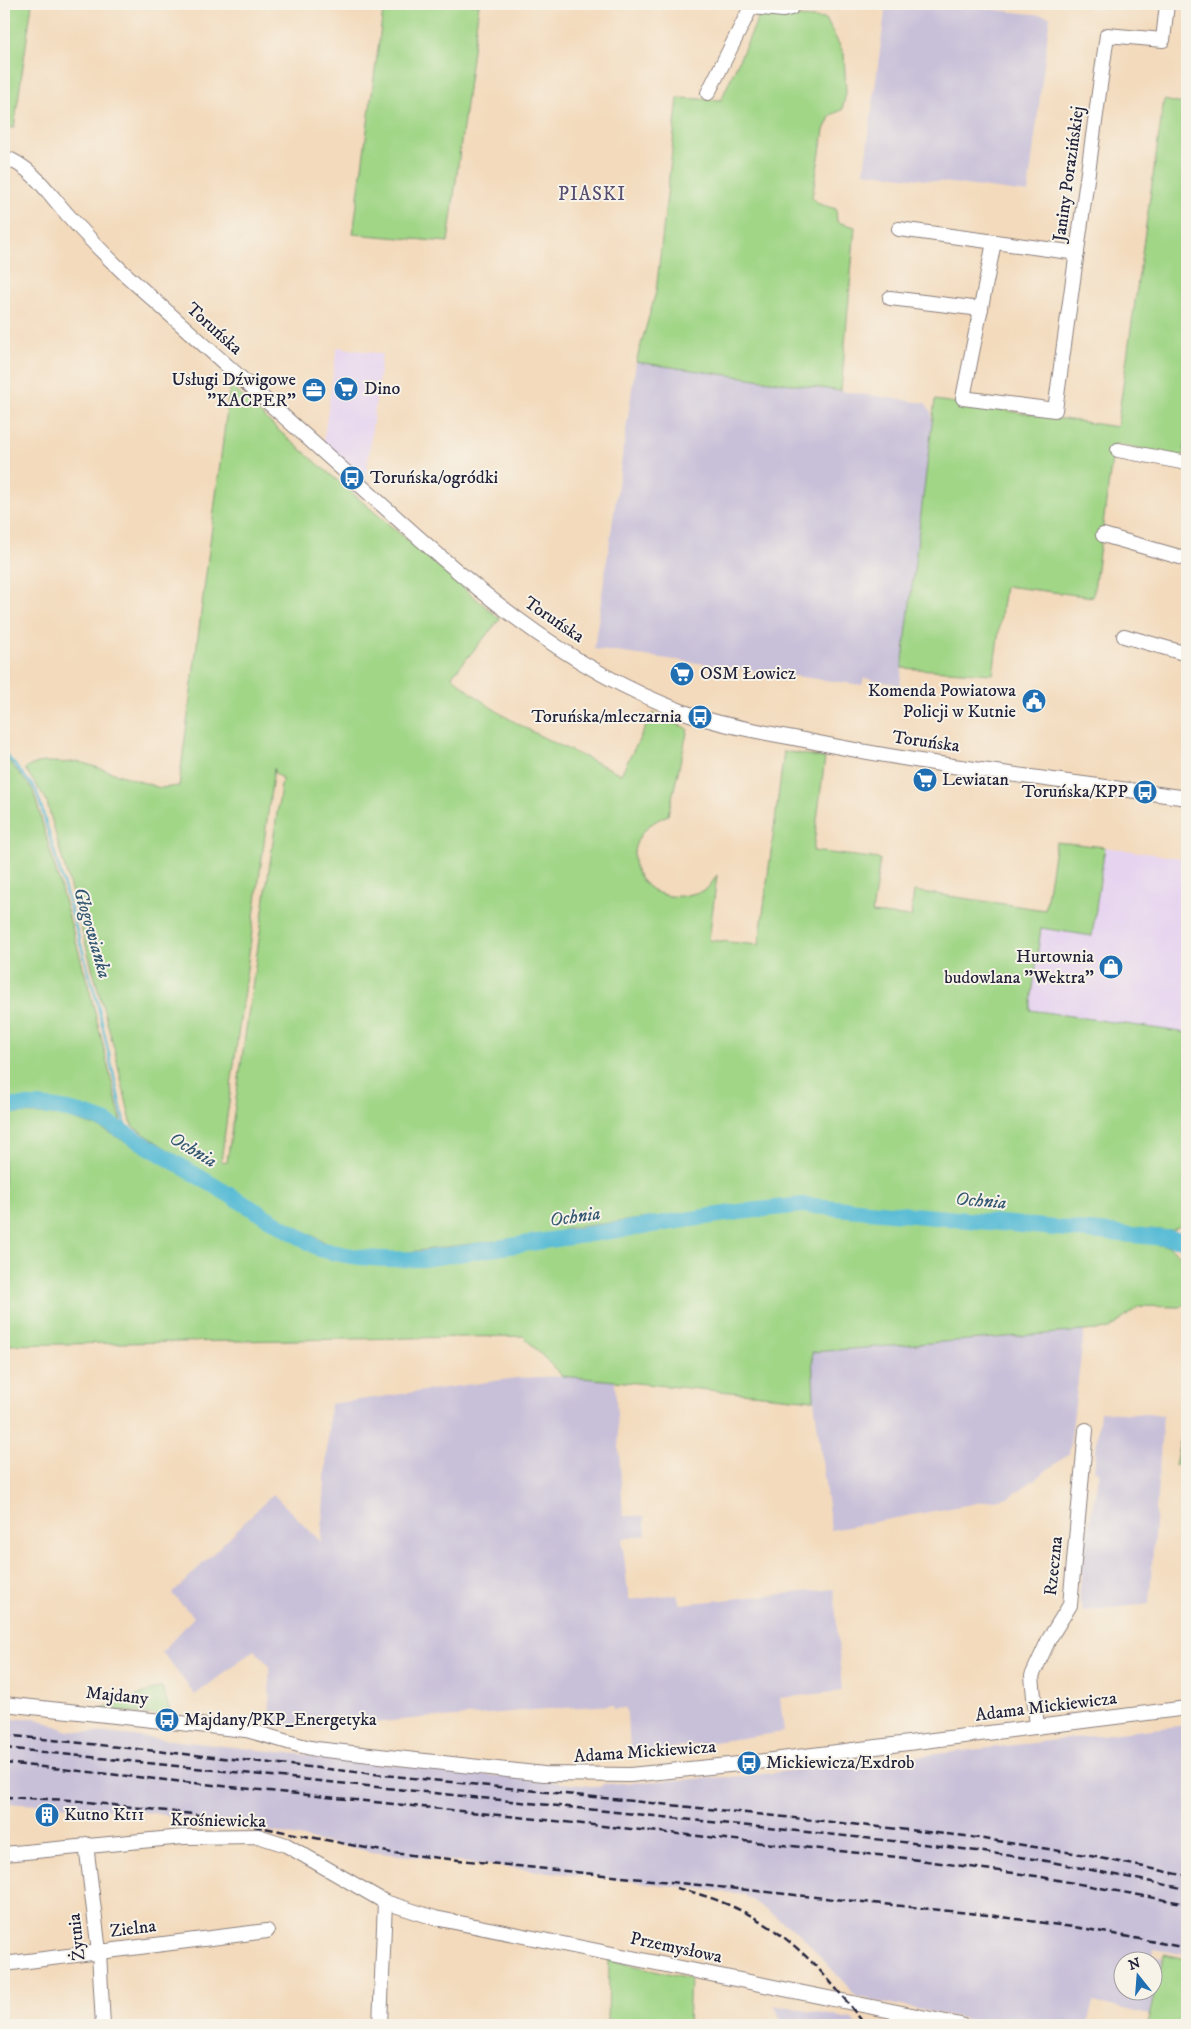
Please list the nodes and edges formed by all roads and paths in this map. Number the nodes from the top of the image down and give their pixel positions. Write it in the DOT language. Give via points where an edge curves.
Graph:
graph roads {
  1 [pos="792,4"];
  2 [pos="1167,4"];
  3 [pos="708,93"];
  4 [pos="4,157"];
  5 [pos="899,229"];
  6 [pos="994,242"];
  7 [pos="1077,254"];
  8 [pos="890,298"];
  9 [pos="981,309"];
  10 [pos="1118,450"];
  11 [pos="1187,462"];
  12 [pos="1103,535"];
  13 [pos="1187,559"];
  14 [pos="1124,636"];
  15 [pos="1187,654"];
  16 [pos="1187,798"];
  17 [pos="1086,1430"];
  18 [pos="4,1704"];
  19 [pos="1187,1708"];
  20 [pos="1037,1727"];
  21 [pos="284,1742"];
  22 [pos="86,1844"];
  23 [pos="4,1854"];
  24 [pos="385,1902"];
  25 [pos="267,1931"];
  26 [pos="99,1952"];
  27 [pos="4,1964"];
  28 [pos="103,2025"];
  29 [pos="380,2025"];
  30 [pos="961,2025"];
  1 -- 3 [label="street" via="791,8 783,10 751,8"];
  2 -- 7 [label="street, Janiny Porazińskiej" via="1163,40 1107,35"];
  4 -- 16 [label="street, Toruńska" via="24,166 125,274 402,522 520,621 632,690 686,713 824,744 886,756"];
  5 -- 6 [label="street"];
  6 -- 7 [label="street"];
  6 -- 9 [label="street"];
  7 -- 9 [label="street, Janiny Porazińskiej" via="1055,410 962,398"];
  8 -- 9 [label="street"];
  10 -- 11 [label="street"];
  12 -- 13 [label="street"];
  14 -- 15 [label="street"];
  17 -- 20 [label="street, Rzeczna" via="1070,1605 1032,1676"];
  18 -- 21 [label="street, Majdany" via="245,1730"];
  19 -- 20 [label="street, Adama Mickiewicza"];
  20 -- 21 [label="street, Adama Mickiewicza" via="749,1763 595,1776 434,1763"];
  22 -- 23 [label="street, Krośniewicka"];
  22 -- 24 [label="street, Krośniewicka" via="184,1837 269,1838"];
  22 -- 26 [label="street, Żytnia"];
  24 -- 29 [label="street"];
  24 -- 30 [label="street, Przemysłowa" via="434,1918"];
  25 -- 26 [label="street, Zielna"];
  26 -- 27 [label="street, Zielna"];
  26 -- 28 [label="street, Żytnia"];
}
